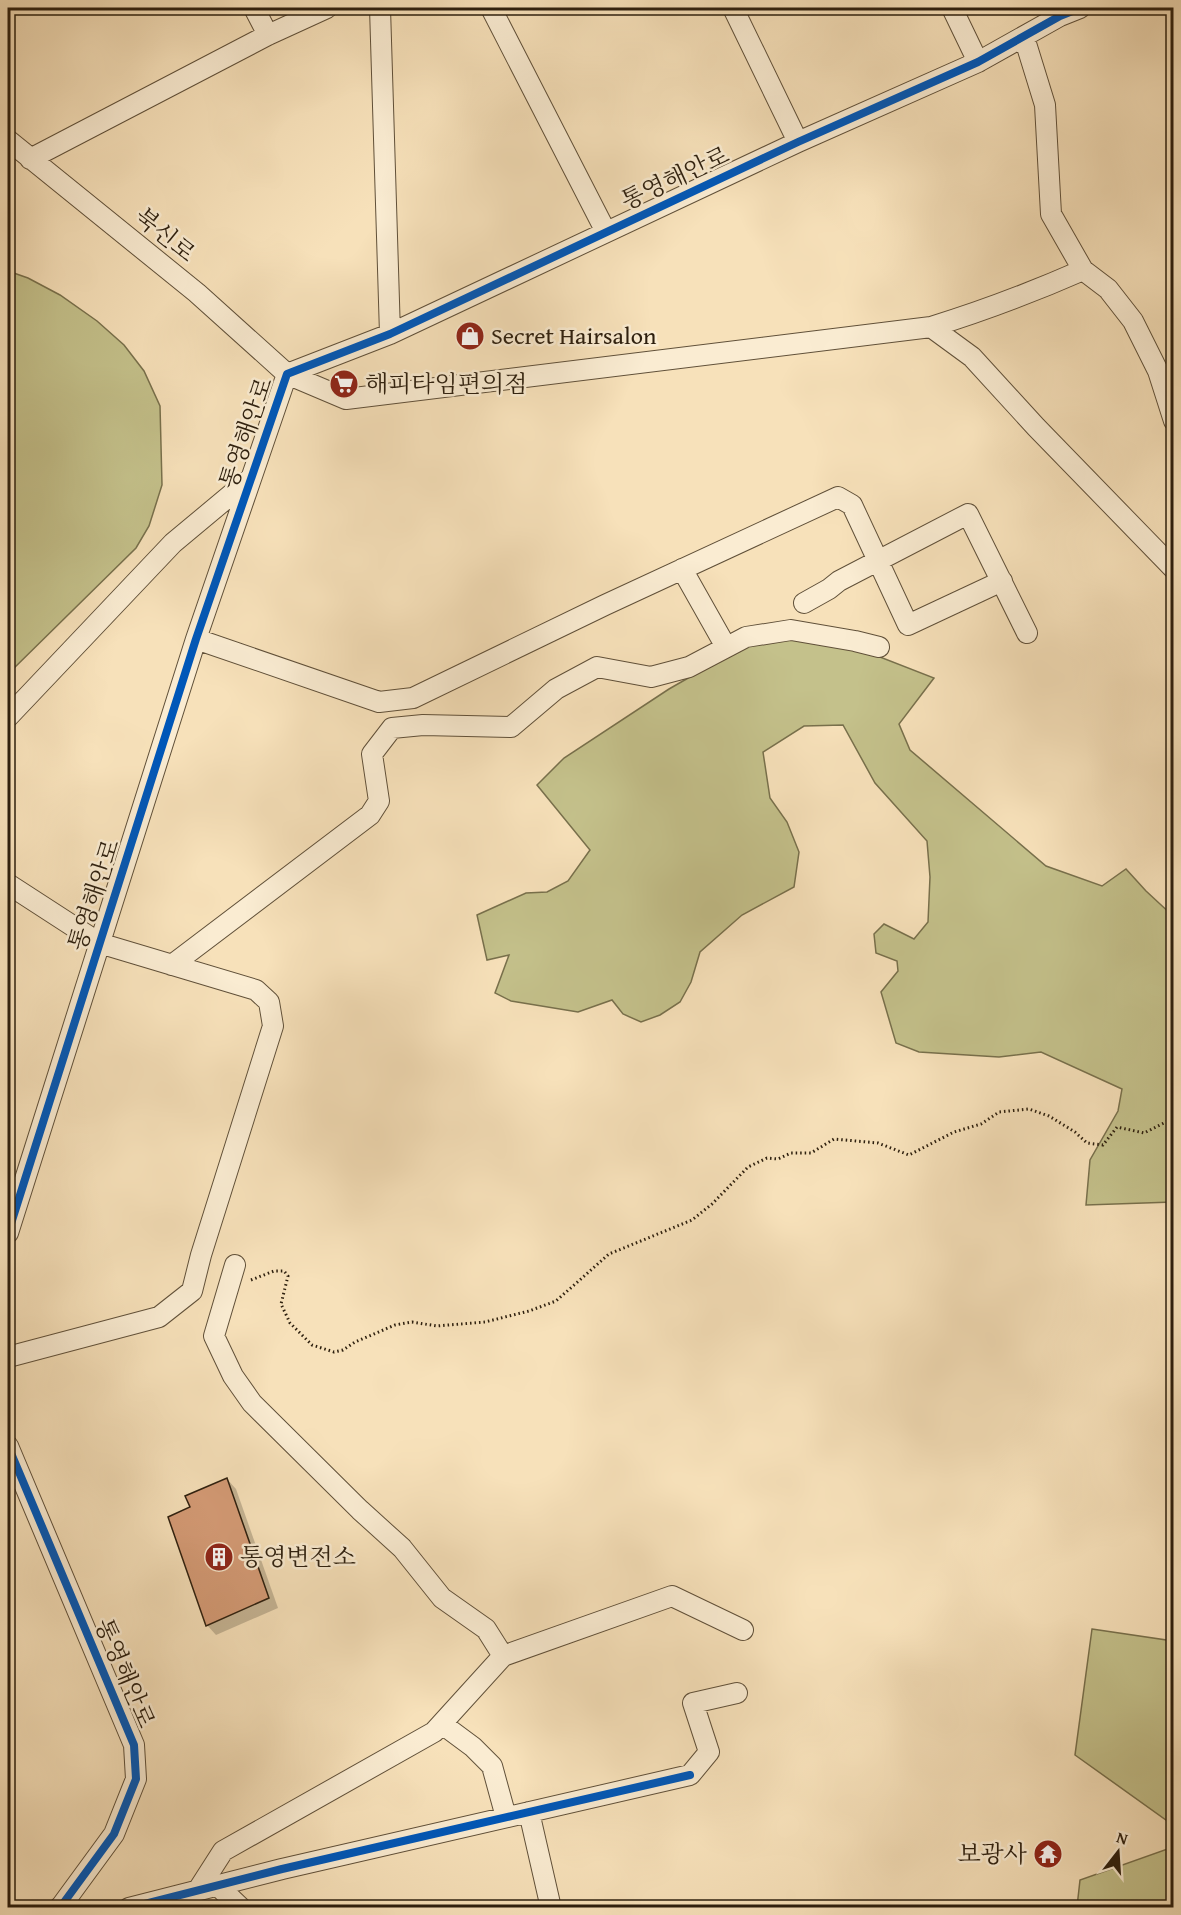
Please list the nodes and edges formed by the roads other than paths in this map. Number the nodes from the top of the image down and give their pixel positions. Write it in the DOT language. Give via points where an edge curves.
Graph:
graph roads {
  1 [pos="255,8"];
  2 [pos="327,8"];
  3 [pos="380,8"];
  4 [pos="491,8"];
  5 [pos="733,8"];
  6 [pos="952,8"];
  7 [pos="1080,8"];
  8 [pos="1058,12"];
  9 [pos="268,35"];
  10 [pos="1024,36"];
  11 [pos="978,62"];
  12 [pos="8,140"];
  13 [pos="798,142"];
  14 [pos="30,159"];
  15 [pos="606,232"];
  16 [pos="1083,270"];
  17 [pos="931,327"];
  18 [pos="390,334"];
  19 [pos="287,374"];
  20 [pos="1173,421"];
  21 [pos="251,478"];
  22 [pos="878,561"];
  23 [pos="1173,568"];
  24 [pos="682,569"];
  25 [pos="1002,581"];
  26 [pos="804,603"];
  27 [pos="1028,633"];
  28 [pos="196,639"];
  29 [pos="726,647"];
  30 [pos="879,647"];
  31 [pos="8,717"];
  32 [pos="8,884"];
  33 [pos="99,943"];
  34 [pos="172,965"];
  35 [pos="8,1233"];
  36 [pos="236,1265"];
  37 [pos="8,1357"];
  38 [pos="8,1446"];
  39 [pos="743,1630"];
  40 [pos="503,1656"];
  41 [pos="737,1693"];
  42 [pos="442,1724"];
  43 [pos="529,1812"];
  44 [pos="506,1817"];
  45 [pos="207,1888"];
  46 [pos="65,1907"];
  47 [pos="129,1908"];
  48 [pos="241,1908"];
  49 [pos="550,1908"];
  1 -- 9 [label="street"];
  2 -- 9 [label="street"];
  3 -- 18 [label="street"];
  4 -- 15 [label="street"];
  5 -- 13 [label="street"];
  6 -- 11 [label="street"];
  7 -- 8 [label="street, 통영해안로"];
  8 -- 10 [label="street, 통영해안로"];
  9 -- 14 [label="street"];
  10 -- 11 [label="street, 통영해안로"];
  10 -- 16 [label="street" via="1045,105 1051,214"];
  11 -- 13 [label="street, 통영해안로"];
  12 -- 14 [label="street, 북신로"];
  13 -- 15 [label="street, 통영해안로"];
  14 -- 19 [label="street, 북신로" via="197,293"];
  15 -- 18 [label="street, 통영해안로"];
  16 -- 17 [label="street, 북신로"];
  16 -- 20 [label="street" via="1108,289 1133,321 1158,371"];
  17 -- 19 [label="street, 북신로" via="346,399"];
  17 -- 23 [label="street" via="972,357"];
  18 -- 19 [label="street, 통영해안로"];
  19 -- 21 [label="street, 통영해안로"];
  21 -- 28 [label="street, 통영해안로"];
  21 -- 31 [label="street" via="173,543"];
  22 -- 24 [label="street" via="852,505 838,497"];
  22 -- 25 [label="street" via="908,625"];
  22 -- 25 [label="street" via="968,514"];
  22 -- 26 [label="street"];
  24 -- 28 [label="street" via="413,698 379,702"];
  24 -- 29 [label="street"];
  25 -- 27 [label="street"];
  28 -- 33 [label="street, 통영해안로"];
  29 -- 30 [label="street" via="746,637 791,630"];
  29 -- 34 [label="street" via="689,667 651,677 597,667 556,689 512,727 392,728 372,754 379,801 370,815"];
  32 -- 33 [label="street"];
  33 -- 34 [label="street"];
  33 -- 35 [label="street, 통영해안로"];
  34 -- 37 [label="street" via="256,990 269,1002 273,1026 192,1291 159,1317"];
  36 -- 40 [label="street" via="214,1336 232,1376 252,1403 402,1548 442,1598 486,1629"];
  38 -- 46 [label="street, 통영해안로" via="134,1745 136,1779 114,1834"];
  39 -- 40 [label="street" via="672,1596"];
  40 -- 42 [label="street"];
  41 -- 43 [label="street" via="693,1703 709,1752 690,1775"];
  42 -- 44 [label="street" via="492,1766"];
  42 -- 45 [label="street" via="223,1851"];
  43 -- 44 [label="street"];
  43 -- 49 [label="street"];
  44 -- 45 [label="street"];
  45 -- 47 [label="street"];
  45 -- 48 [label="street"];
}
